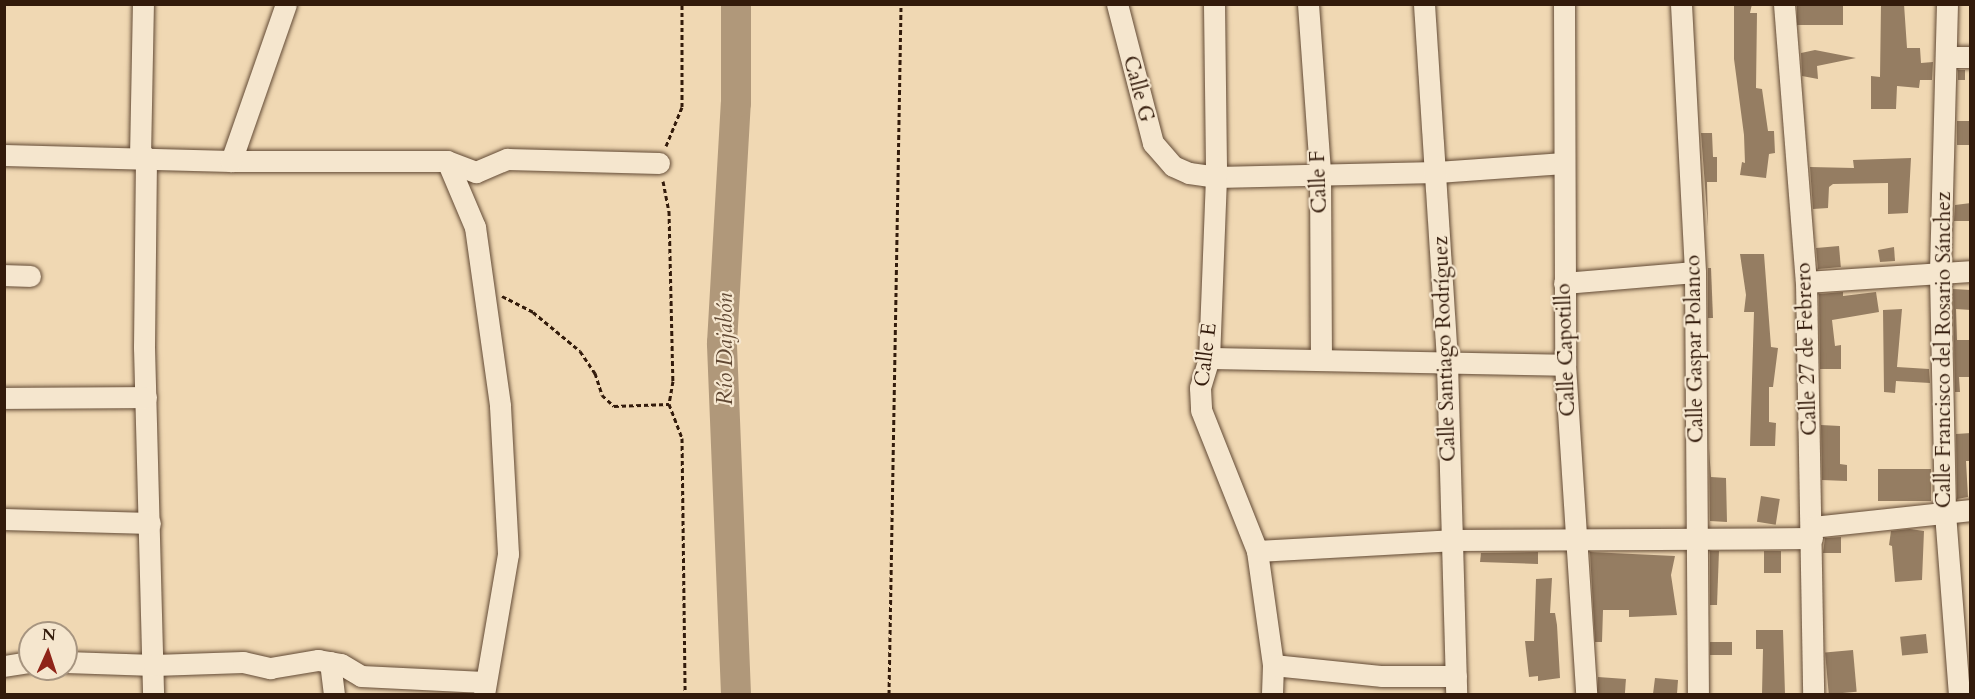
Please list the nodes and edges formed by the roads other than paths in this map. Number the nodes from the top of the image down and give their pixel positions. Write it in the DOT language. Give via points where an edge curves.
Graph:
graph roads {
  1 [pos="143,4"];
  2 [pos="286,4"];
  3 [pos="1117,4"];
  4 [pos="1214,4"];
  5 [pos="1308,4"];
  6 [pos="1424,4"];
  7 [pos="1564,4"];
  8 [pos="1681,4"];
  9 [pos="1784,4"];
  10 [pos="1947,4"];
  11 [pos="1946,57"];
  12 [pos="1971,57"];
  13 [pos="4,155"];
  14 [pos="143,157"];
  15 [pos="447,160"];
  16 [pos="231,161"];
  17 [pos="659,163"];
  18 [pos="1564,163"];
  19 [pos="1320,172"];
  20 [pos="1437,172"];
  21 [pos="1216,177"];
  22 [pos="1971,271"];
  23 [pos="1695,272"];
  24 [pos="1940,274"];
  25 [pos="4,275"];
  26 [pos="30,276"];
  27 [pos="1806,282"];
  28 [pos="1564,283"];
  29 [pos="1209,358"];
  30 [pos="1321,360"];
  31 [pos="1447,363"];
  32 [pos="1565,365"];
  33 [pos="146,397"];
  34 [pos="4,398"];
  35 [pos="1971,510"];
  36 [pos="1945,513"];
  37 [pos="4,519"];
  38 [pos="150,523"];
  39 [pos="1812,532"];
  40 [pos="1575,538"];
  41 [pos="1451,540"];
  42 [pos="1697,541"];
  43 [pos="1257,551"];
  44 [pos="78,662"];
  45 [pos="330,662"];
  46 [pos="154,665"];
  47 [pos="1273,665"];
  48 [pos="1456,685"];
  49 [pos="484,688"];
  50 [pos="153,694"];
  51 [pos="334,694"];
  52 [pos="1272,694"];
  53 [pos="1586,694"];
  54 [pos="1698,694"];
  55 [pos="1813,694"];
  56 [pos="1959,694"];
  1 -- 14 [label="street"];
  2 -- 16 [label="street"];
  3 -- 21 [label="street, Calle G" via="1153,143 1173,166"];
  4 -- 21 [label="street, Calle E"];
  5 -- 19 [label="street, Calle F"];
  6 -- 20 [label="street, Calle Santiago Rodríguez"];
  7 -- 18 [label="street, Calle Capotillo"];
  8 -- 23 [label="street, Calle Gaspar Polanco"];
  9 -- 27 [label="street, Calle 27 de Febrero"];
  10 -- 11 [label="street, Calle Francisco del Rosario Sánchez"];
  11 -- 12 [label="street"];
  11 -- 24 [label="street, Calle Francisco del Rosario Sánchez"];
  13 -- 14 [label="street"];
  14 -- 16 [label="street"];
  14 -- 33 [label="street"];
  15 -- 16 [label="street"];
  15 -- 17 [label="street" via="476,172 507,159"];
  15 -- 49 [label="street" via="475,227 500,406 508,554"];
  18 -- 20 [label="street"];
  18 -- 28 [label="street, Calle Capotillo"];
  19 -- 20 [label="street"];
  19 -- 21 [label="street"];
  19 -- 30 [label="street, Calle F"];
  20 -- 31 [label="street, Calle Santiago Rodríguez"];
  21 -- 29 [label="street, Calle E"];
  22 -- 24 [label="street"];
  23 -- 28 [label="street"];
  23 -- 42 [label="street, Calle Gaspar Polanco"];
  24 -- 27 [label="street"];
  24 -- 36 [label="street, Calle Francisco del Rosario Sánchez"];
  25 -- 26 [label="street"];
  27 -- 39 [label="street, Calle 27 de Febrero"];
  28 -- 32 [label="street, Calle Capotillo"];
  29 -- 30 [label="street"];
  29 -- 43 [label="street, Calle E" via="1200,388 1201,410"];
  30 -- 31 [label="street"];
  31 -- 32 [label="street"];
  31 -- 41 [label="street, Calle Santiago Rodríguez"];
  32 -- 40 [label="street, Calle Capotillo"];
  33 -- 34 [label="street"];
  33 -- 38 [label="street"];
  35 -- 36 [label="street"];
  36 -- 39 [label="street"];
  36 -- 56 [label="street, Calle Francisco del Rosario Sánchez"];
  37 -- 38 [label="street"];
  38 -- 46 [label="street"];
  39 -- 42 [label="street"];
  39 -- 55 [label="street, Calle 27 de Febrero"];
  40 -- 41 [label="street"];
  40 -- 42 [label="street"];
  40 -- 53 [label="street, Calle Capotillo"];
  41 -- 43 [label="street"];
  41 -- 48 [label="street, Calle Santiago Rodríguez"];
  42 -- 54 [label="street, Calle Gaspar Polanco"];
  43 -- 47 [label="street, Calle E"];
  44 -- 46 [label="street"];
  45 -- 46 [label="street" via="318,660 270,668 243,662"];
  45 -- 49 [label="street" via="361,676"];
  45 -- 51 [label="street"];
  46 -- 50 [label="street"];
  47 -- 48 [label="street"];
  47 -- 52 [label="street, Calle E"];
}
